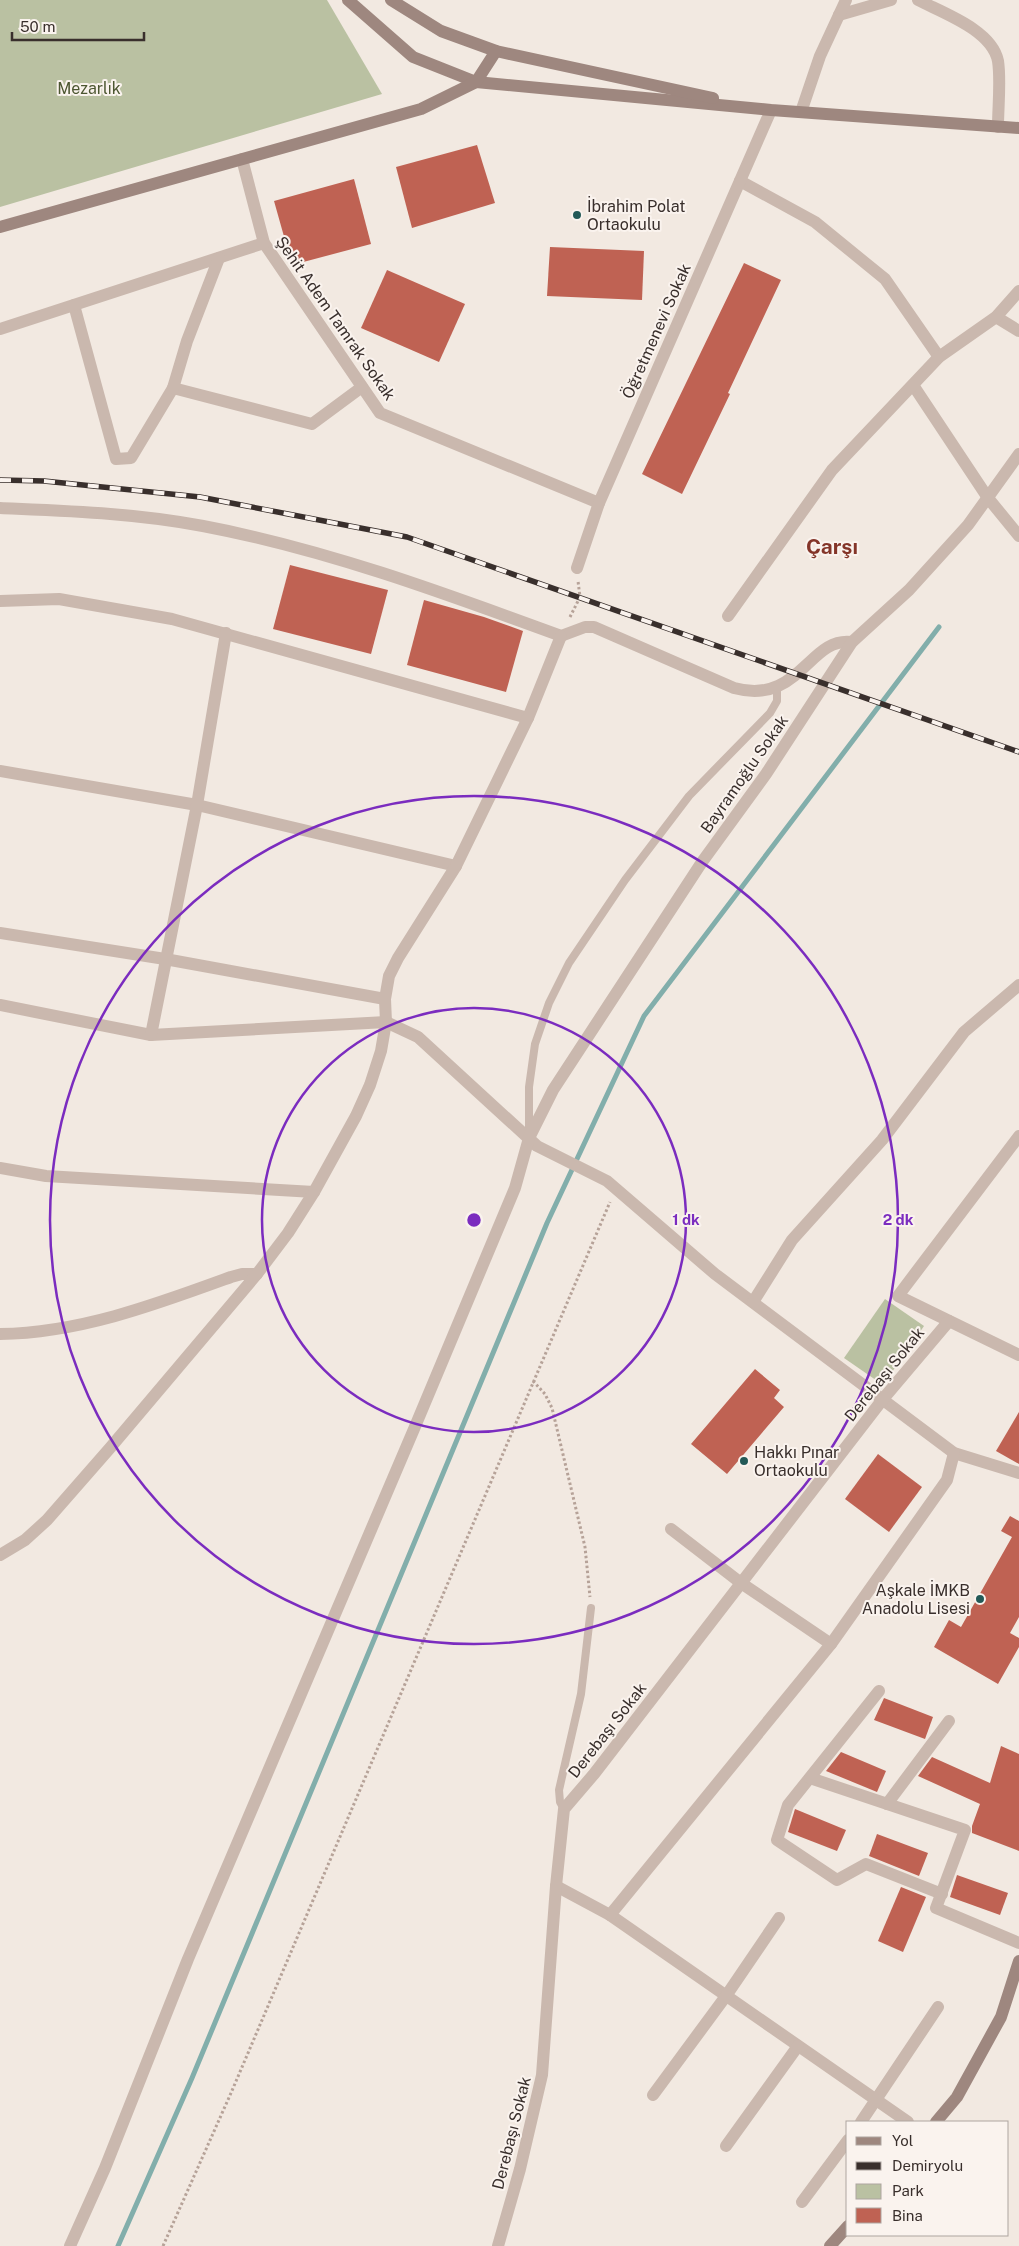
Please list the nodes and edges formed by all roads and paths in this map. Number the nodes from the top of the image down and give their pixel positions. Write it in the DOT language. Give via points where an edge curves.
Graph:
graph roads {
  1 [pos="348,0"];
  2 [pos="391,0"];
  3 [pos="846,0"];
  4 [pos="891,0"];
  5 [pos="918,0"];
  6 [pos="839,15"];
  7 [pos="496,51"];
  8 [pos="476,82"];
  9 [pos="771,110"];
  10 [pos="801,112"];
  11 [pos="998,127"];
  12 [pos="1019,128"];
  13 [pos="242,159"];
  14 [pos="740,181"];
  15 [pos="0,227"];
  16 [pos="264,243"];
  17 [pos="219,258"];
  18 [pos="1019,291"];
  19 [pos="74,305"];
  20 [pos="996,318"];
  21 [pos="0,329"];
  22 [pos="1019,331"];
  23 [pos="939,357"];
  24 [pos="912,385"];
  25 [pos="362,386"];
  26 [pos="173,388"];
  27 [pos="1019,454"];
  28 [pos="988,498"];
  29 [pos="599,503"];
  30 [pos="0,508"];
  31 [pos="1019,536"];
  32 [pos="577,568"];
  33 [pos="0,601"];
  34 [pos="728,616"];
  35 [pos="226,633"];
  36 [pos="560,636"];
  37 [pos="852,642"];
  38 [pos="777,688"];
  39 [pos="528,718"];
  40 [pos="0,771"];
  41 [pos="197,805"];
  42 [pos="456,866"];
  43 [pos="0,933"];
  44 [pos="165,960"];
  45 [pos="1019,985"];
  46 [pos="385,1000"];
  47 [pos="0,1005"];
  48 [pos="386,1022"];
  49 [pos="151,1034"];
  50 [pos="1019,1136"];
  51 [pos="533,1142"];
  52 [pos="0,1168"];
  53 [pos="612,1184"];
  54 [pos="314,1192"];
  55 [pos="257,1274"];
  56 [pos="753,1302"];
  57 [pos="949,1321"];
  58 [pos="0,1334"];
  59 [pos="1019,1355"];
  60 [pos="533,1381"];
  61 [pos="883,1399"];
  62 [pos="954,1453"];
  63 [pos="1019,1473"];
  64 [pos="671,1530"];
  65 [pos="0,1555"];
  66 [pos="742,1583"];
  67 [pos="592,1608"];
  68 [pos="831,1644"];
  69 [pos="879,1691"];
  70 [pos="949,1721"];
  71 [pos="810,1778"];
  72 [pos="887,1804"];
  73 [pos="564,1809"];
  74 [pos="556,1886"];
  75 [pos="942,1894"];
  76 [pos="610,1915"];
  77 [pos="779,1918"];
  78 [pos="1019,1943"];
  79 [pos="1019,1961"];
  80 [pos="726,1996"];
  81 [pos="938,2007"];
  82 [pos="798,2046"];
  83 [pos="653,2095"];
  84 [pos="877,2101"];
  85 [pos="862,2121"];
  86 [pos="907,2121"];
  87 [pos="937,2121"];
  88 [pos="846,2143"];
  89 [pos="726,2146"];
  90 [pos="802,2202"];
  91 [pos="846,2228"];
  92 [pos="70,2246"];
  93 [pos="163,2246"];
  94 [pos="498,2246"];
  95 [pos="830,2246"];
  1 -- 8 [label="main road" via="413,57"];
  2 -- 7 [label="main road" via="441,31"];
  3 -- 6 [label="street"];
  4 -- 6 [label="street"];
  5 -- 11 [label="street" via="970,27 988,41 998,61"];
  6 -- 10 [label="street" via="820,56"];
  7 -- 8 [label="main road"];
  7 -- 9 [label="main road"];
  8 -- 9 [label="main road"];
  8 -- 13 [label="main road" via="421,109"];
  9 -- 10 [label="main road"];
  9 -- 14 [label="street, Öğretmenevi Sokak"];
  10 -- 11 [label="main road"];
  11 -- 12 [label="main road"];
  13 -- 15 [label="main road"];
  13 -- 16 [label="street, Şehit Adem Tamrak Sokak"];
  14 -- 23 [label="street" via="815,222 885,279"];
  14 -- 29 [label="street, Öğretmenevi Sokak"];
  16 -- 17 [label="street"];
  16 -- 25 [label="street, Şehit Adem Tamrak Sokak"];
  17 -- 19 [label="street"];
  17 -- 26 [label="street"];
  18 -- 20 [label="street"];
  19 -- 21 [label="street"];
  19 -- 26 [label="street" via="116,459 131,458"];
  20 -- 22 [label="street"];
  20 -- 23 [label="street"];
  23 -- 24 [label="street"];
  24 -- 28 [label="street"];
  24 -- 34 [label="street" via="832,470"];
  25 -- 26 [label="street" via="312,424"];
  25 -- 29 [label="street, Şehit Adem Tamrak Sokak" via="380,413"];
  27 -- 28 [label="street, Bayramoğlu Sokak"];
  28 -- 31 [label="street"];
  28 -- 37 [label="street, Bayramoğlu Sokak" via="909,590"];
  29 -- 32 [label="street, Öğretmenevi Sokak"];
  30 -- 36 [label="street" via="153,518 241,533 404,580"];
  32 -- 36 [label="path" via="580,598"];
  33 -- 35 [label="street" via="59,599 172,619"];
  35 -- 39 [label="street"];
  35 -- 41 [label="street"];
  36 -- 38 [label="street" via="594,627 734,688 758,692"];
  36 -- 39 [label="street"];
  37 -- 38 [label="street" via="829,646"];
  37 -- 51 [label="street, Bayramoğlu Sokak" via="766,774 702,862 553,1090"];
  38 -- 51 [label="lane" via="777,701 770,713 689,796 624,880 569,963 549,1003 535,1044 528,1087"];
  39 -- 42 [label="street"];
  40 -- 41 [label="street"];
  41 -- 42 [label="street"];
  41 -- 44 [label="street"];
  42 -- 46 [label="street" via="398,958"];
  43 -- 44 [label="street"];
  44 -- 46 [label="street"];
  44 -- 49 [label="street"];
  45 -- 56 [label="street" via="964,1032 882,1140 792,1240"];
  46 -- 48 [label="street"];
  47 -- 49 [label="street"];
  48 -- 49 [label="street"];
  48 -- 51 [label="street" via="418,1037"];
  48 -- 54 [label="street" via="381,1052 370,1085"];
  50 -- 57 [label="street" via="898,1296"];
  51 -- 53 [label="street"];
  51 -- 92 [label="street, Bayramoğlu Sokak"];
  52 -- 54 [label="street" via="46,1176"];
  53 -- 56 [label="street" via="715,1274"];
  53 -- 60 [label="path"];
  54 -- 55 [label="street"];
  55 -- 58 [label="street" via="231,1276 103,1320 56,1329"];
  55 -- 65 [label="street" via="47,1520 25,1540"];
  56 -- 61 [label="street"];
  57 -- 59 [label="street"];
  57 -- 61 [label="street, Derebaşı Sokak"];
  60 -- 67 [label="path" via="552,1408 586,1547"];
  60 -- 93 [label="path"];
  61 -- 62 [label="street"];
  61 -- 66 [label="street, Derebaşı Sokak"];
  62 -- 63 [label="street"];
  62 -- 68 [label="street" via="947,1480"];
  64 -- 66 [label="street"];
  66 -- 68 [label="street"];
  66 -- 73 [label="street, Derebaşı Sokak"];
  67 -- 73 [label="lane" via="582,1694 559,1790"];
  68 -- 76 [label="street"];
  69 -- 71 [label="street"];
  70 -- 72 [label="street"];
  71 -- 72 [label="street"];
  71 -- 75 [label="street" via="788,1805 777,1840 837,1880 866,1864"];
  72 -- 75 [label="street" via="965,1830"];
  73 -- 74 [label="street, Derebaşı Sokak"];
  74 -- 76 [label="street"];
  74 -- 94 [label="street, Derebaşı Sokak" via="542,2075"];
  75 -- 78 [label="street" via="936,1908"];
  76 -- 80 [label="street"];
  77 -- 80 [label="street"];
  79 -- 87 [label="main road" via="1001,2017 957,2097"];
  80 -- 82 [label="street"];
  80 -- 83 [label="street"];
  81 -- 84 [label="street"];
  82 -- 84 [label="street"];
  82 -- 89 [label="street"];
  84 -- 85 [label="street"];
  84 -- 86 [label="street"];
  88 -- 90 [label="street"];
  91 -- 95 [label="main road"];
}
